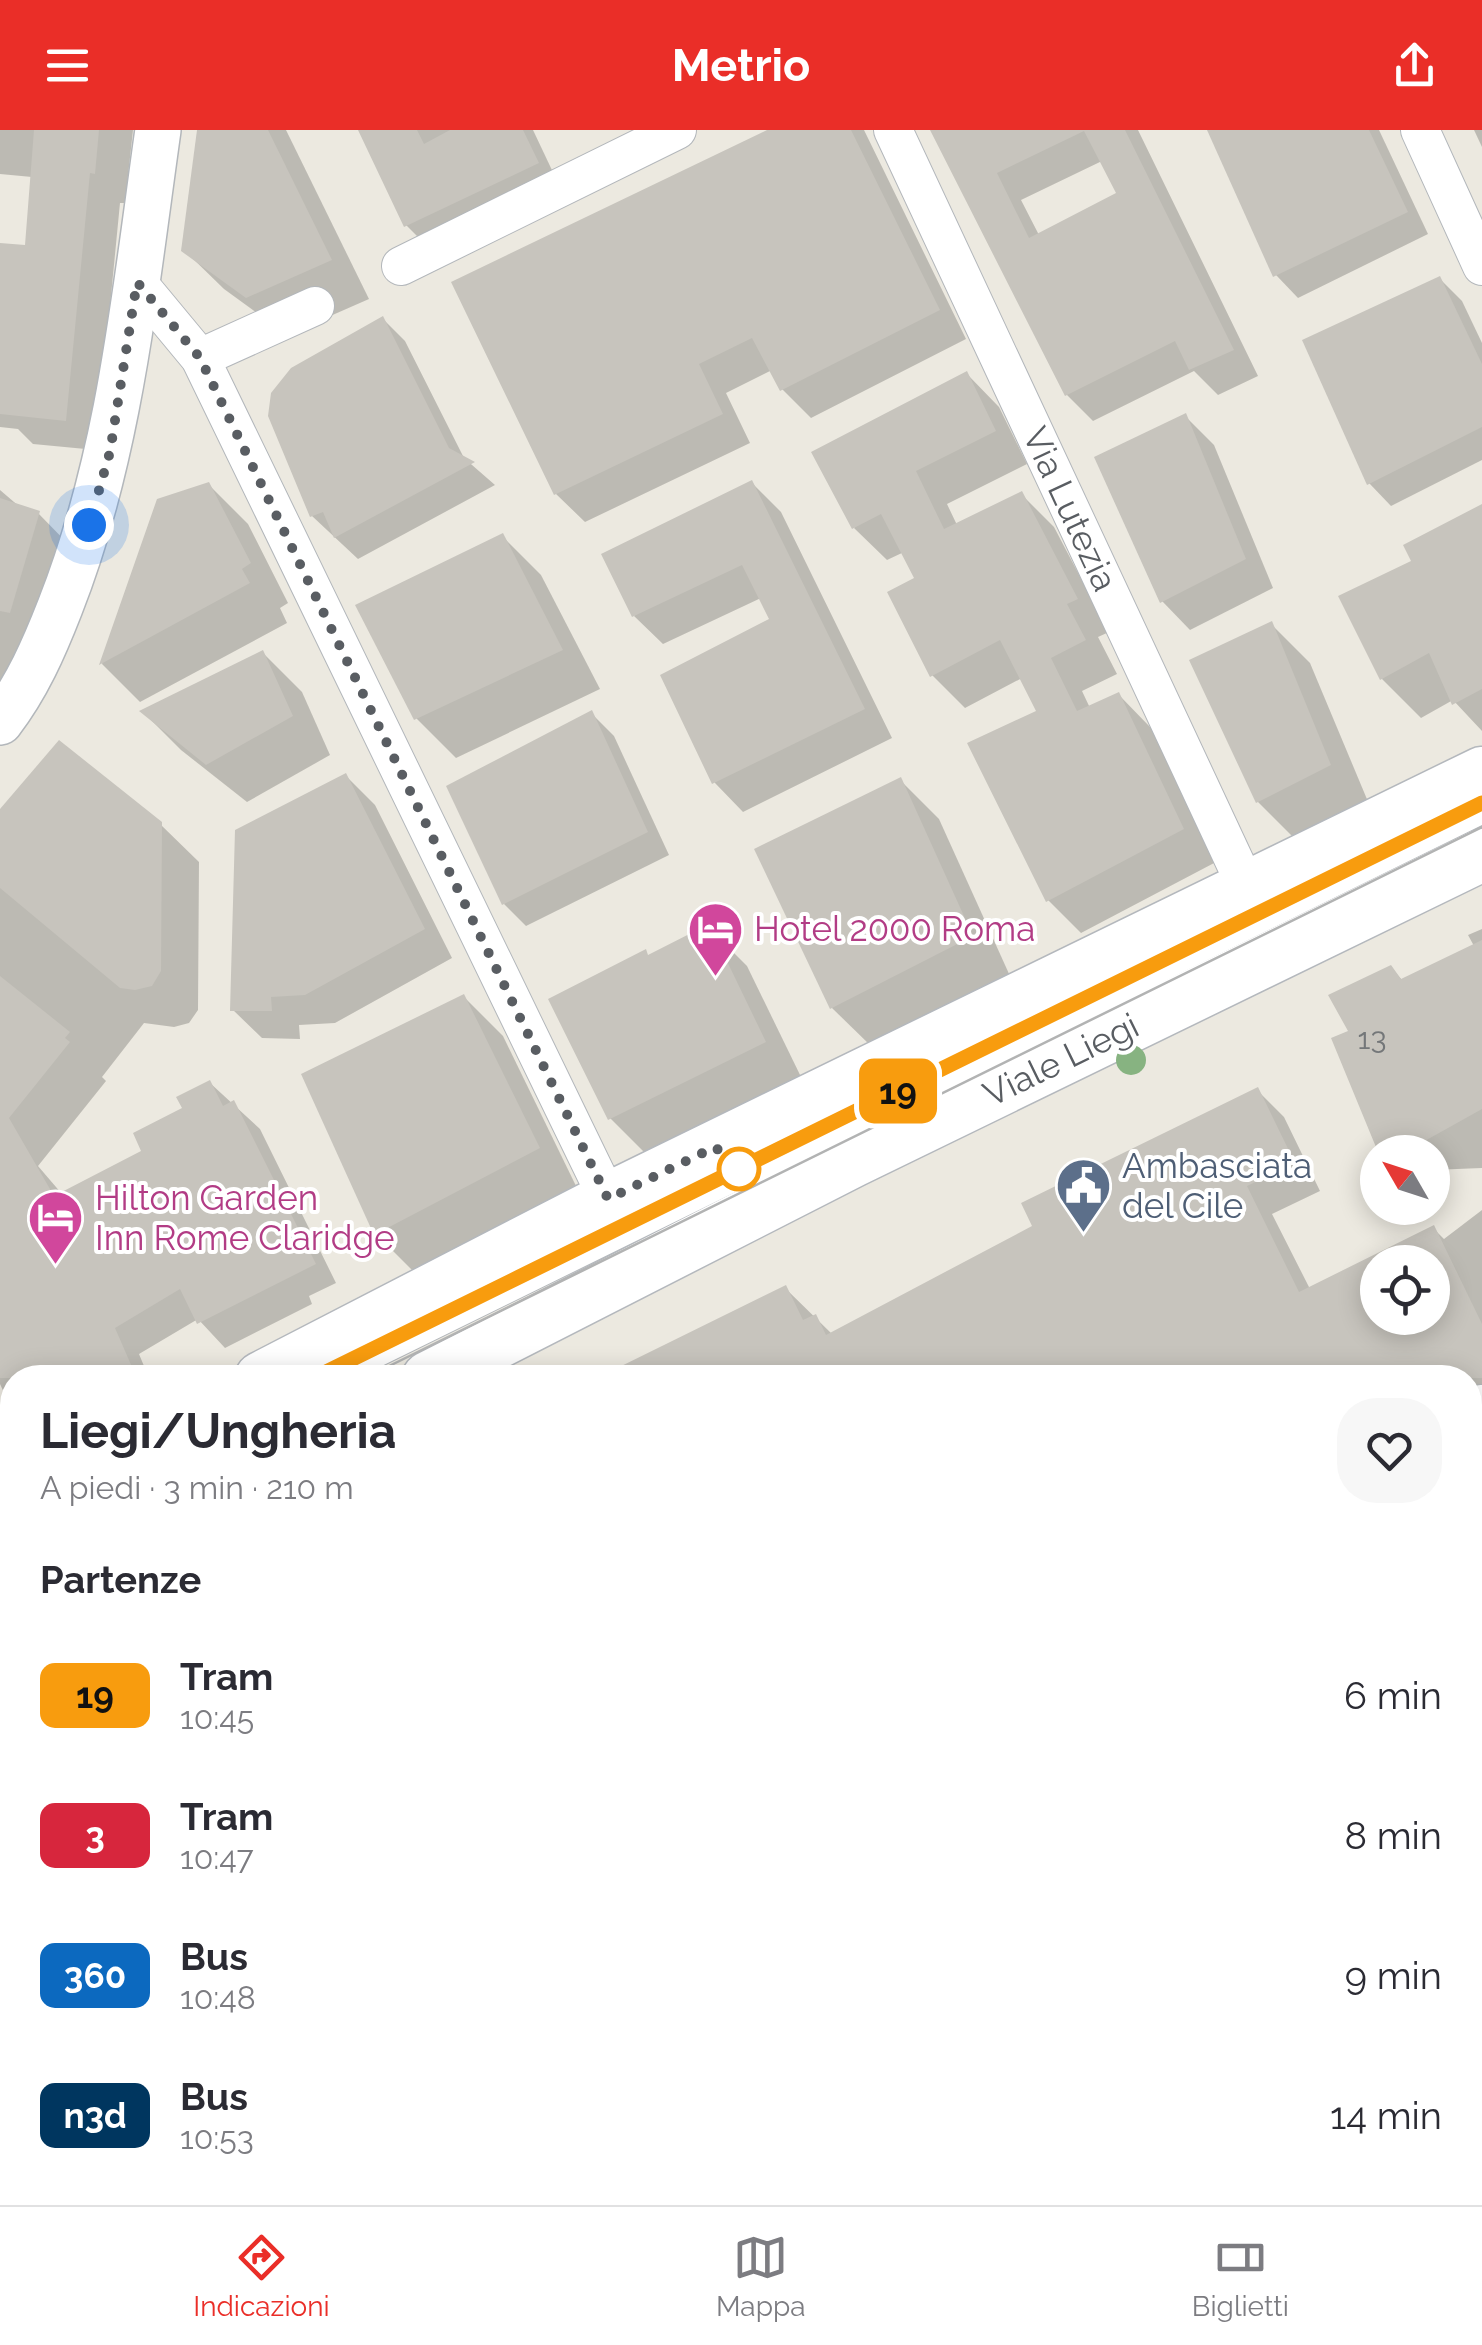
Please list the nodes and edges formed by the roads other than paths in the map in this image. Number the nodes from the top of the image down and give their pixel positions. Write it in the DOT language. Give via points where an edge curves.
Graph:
graph roads {
  1 [pos="158,130"];
  2 [pos="677,130"];
  3 [pos="893,130"];
  4 [pos="1420,130"];
  5 [pos="401,266"];
  6 [pos="1482,266"];
  7 [pos="137,282"];
  8 [pos="314,306"];
  9 [pos="200,358"];
  10 [pos="0,722"];
  11 [pos="1482,773"];
  12 [pos="1482,815"];
  13 [pos="1482,855"];
  14 [pos="1248,888"];
  15 [pos="608,1199"];
  16 [pos="286,1365"];
  17 [pos="364,1365"];
  18 [pos="453,1365"];
  1 -- 7 [label="street"];
  2 -- 5 [label="street"];
  3 -- 14 [label="street, Via Lutezia"];
  4 -- 6 [label="street"];
  7 -- 9 [label="street"];
  7 -- 10 [label="street" via="96,504 49,634"];
  8 -- 9 [label="street"];
  9 -- 15 [label="street"];
  11 -- 14 [label="main road, Viale Liegi"];
  12 -- 17 [label="lane, Viale Liegi"];
  13 -- 18 [label="main road, Viale Liegi" via="853,1161"];
  14 -- 15 [label="main road, Viale Liegi"];
  15 -- 16 [label="main road, Viale Liegi"];
}
